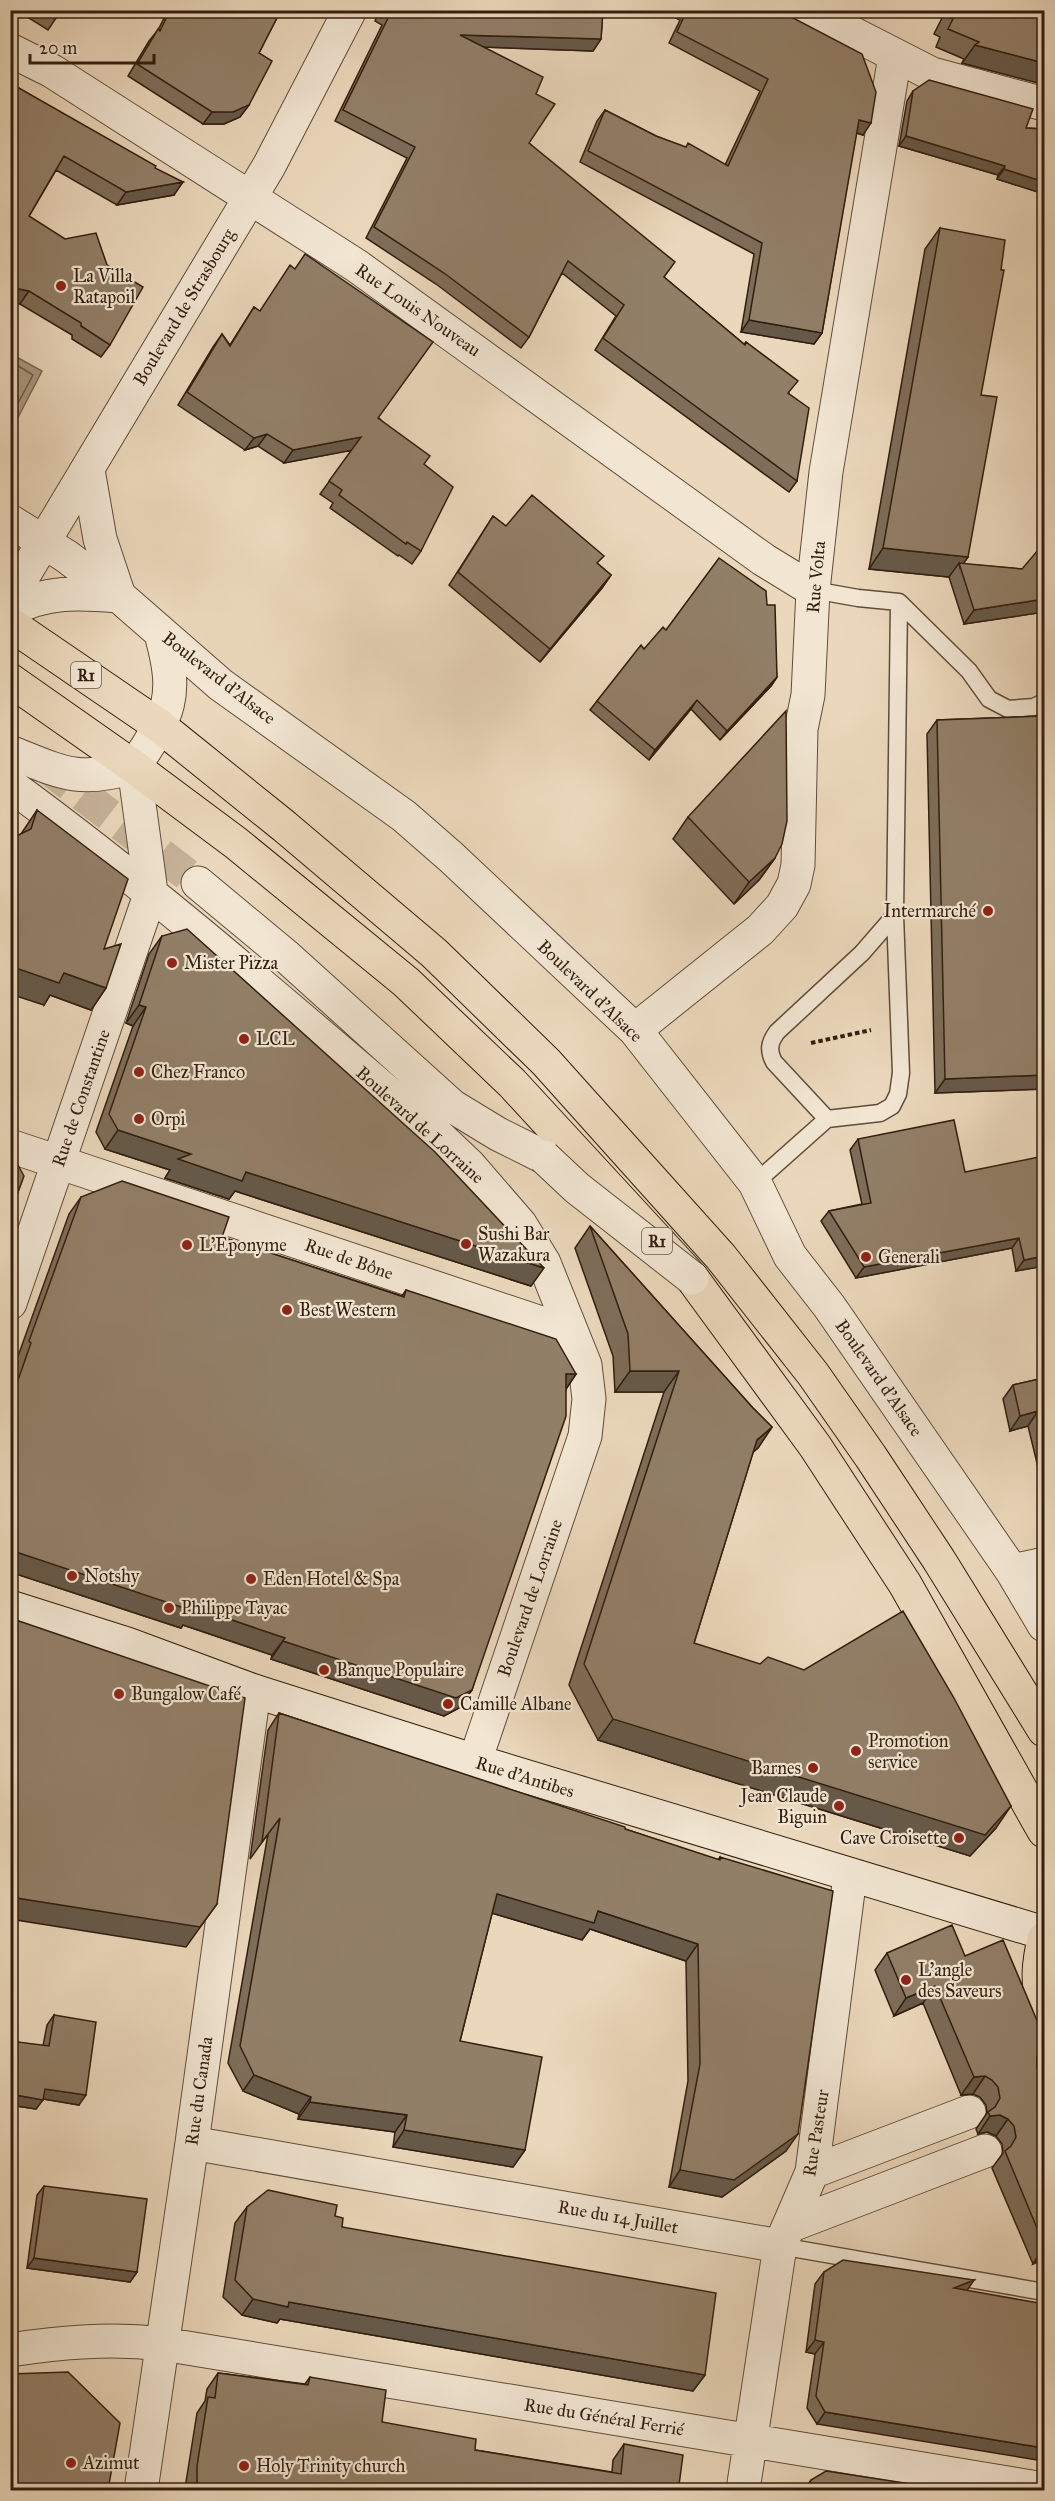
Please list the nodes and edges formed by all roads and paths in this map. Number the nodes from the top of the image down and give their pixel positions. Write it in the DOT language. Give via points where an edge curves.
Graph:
graph roads {
  1 [pos="350,10"];
  2 [pos="807,10"];
  3 [pos="10,50"];
  4 [pos="895,56"];
  5 [pos="1044,104"];
  6 [pos="251,197"];
  7 [pos="88,470"];
  8 [pos="10,521"];
  9 [pos="43,541"];
  10 [pos="813,590"];
  11 [pos="119,596"];
  12 [pos="10,598"];
  13 [pos="899,602"];
  14 [pos="10,611"];
  15 [pos="10,624"];
  16 [pos="160,634"];
  17 [pos="10,681"];
  18 [pos="1044,702"];
  19 [pos="160,727"];
  20 [pos="10,752"];
  21 [pos="134,767"];
  22 [pos="10,785"];
  23 [pos="198,883"];
  24 [pos="151,892"];
  25 [pos="895,915"];
  26 [pos="900,1024"];
  27 [pos="634,1030"];
  28 [pos="769,1052"];
  29 [pos="827,1119"];
  30 [pos="498,1134"];
  31 [pos="10,1146"];
  32 [pos="59,1161"];
  33 [pos="469,1165"];
  34 [pos="755,1183"];
  35 [pos="692,1278"];
  36 [pos="10,1303"];
  37 [pos="571,1333"];
  38 [pos="1044,1564"];
  39 [pos="1012,1571"];
  40 [pos="10,1607"];
  41 [pos="1044,1625"];
  42 [pos="254,1691"];
  43 [pos="1044,1730"];
  44 [pos="475,1761"];
  45 [pos="1044,1832"];
  46 [pos="850,1876"];
  47 [pos="1044,1933"];
  48 [pos="1044,1939"];
  49 [pos="1044,2005"];
  50 [pos="969,2112"];
  51 [pos="192,2143"];
  52 [pos="985,2151"];
  53 [pos="812,2172"];
  54 [pos="785,2236"];
  55 [pos="1044,2292"];
  56 [pos="163,2344"];
  57 [pos="10,2350"];
  58 [pos="751,2441"];
  59 [pos="1044,2489"];
  60 [pos="141,2490"];
  61 [pos="743,2490"];
  1 -- 6 [label="street, Boulevard de Strasbourg"];
  2 -- 4 [label="street"];
  3 -- 6 [label="street, Rue Louis Nouveau" via="52,71"];
  4 -- 5 [label="street" via="932,74"];
  4 -- 10 [label="street, Rue Volta" via="828,461"];
  6 -- 7 [label="street, Boulevard de Strasbourg"];
  6 -- 10 [label="street, Rue Louis Nouveau" via="366,273 764,560"];
  7 -- 9 [label="street, Boulevard de Strasbourg"];
  7 -- 11 [label="street" via="100,539"];
  8 -- 9 [label="street, Boulevard d'Alsace"];
  9 -- 11 [label="street, Boulevard d'Alsace"];
  9 -- 12 [label="street, Boulevard de Strasbourg"];
  10 -- 13 [label="lane"];
  10 -- 27 [label="street, Rue Volta" via="808,695 801,729 798,865 794,884 782,906 760,930"];
  11 -- 14 [label="street" via="49,595"];
  11 -- 16 [label="street, Boulevard d'Alsace"];
  13 -- 18 [label="lane" via="969,671 989,699 1008,709"];
  13 -- 25 [label="lane"];
  15 -- 19 [label="highway, R1"];
  16 -- 19 [label="street" via="171,680 170,700"];
  16 -- 27 [label="street, Boulevard d'Alsace" via="221,685 404,816"];
  17 -- 21 [label="highway, R1"];
  19 -- 21 [label="street"];
  19 -- 43 [label="highway, R1" via="365,893 489,1004 721,1257 813,1374 871,1457"];
  20 -- 21 [label="street" via="65,774 99,776"];
  21 -- 24 [label="street"];
  21 -- 35 [label="highway, R1" via="244,850 406,982 512,1083"];
  22 -- 24 [label="street, Boulevard de Lorraine"];
  23 -- 30 [label="street" via="287,957 452,1106"];
  24 -- 32 [label="street, Rue de Constantine"];
  24 -- 33 [label="street, Boulevard de Lorraine"];
  25 -- 26 [label="lane"];
  25 -- 28 [label="lane" via="861,953 777,1032"];
  26 -- 28 [label="path"];
  26 -- 29 [label="lane" via="901,1073 892,1106 880,1113"];
  27 -- 34 [label="street, Boulevard d'Alsace"];
  28 -- 29 [label="lane"];
  29 -- 34 [label="lane"];
  30 -- 33 [label="street"];
  30 -- 35 [label="street, bridge" via="544,1157 577,1188"];
  31 -- 32 [label="street, Rue de Bône"];
  32 -- 36 [label="street, Rue de Constantine"];
  32 -- 37 [label="street, Rue de Bône"];
  33 -- 37 [label="street, Boulevard de Lorraine" via="520,1224 544,1263"];
  34 -- 39 [label="street, Boulevard d'Alsace" via="790,1256 836,1316"];
  35 -- 45 [label="highway, R1" via="815,1446 905,1584"];
  37 -- 44 [label="street, Boulevard de Lorraine" via="585,1365 589,1399 585,1436"];
  38 -- 39 [label="street"];
  39 -- 41 [label="street, Boulevard d'Alsace"];
  40 -- 42 [label="street, Rue d'Antibes" via="127,1644"];
  42 -- 44 [label="street, Rue d'Antibes"];
  42 -- 51 [label="street, Rue du Canada"];
  44 -- 46 [label="street, Rue d'Antibes"];
  46 -- 47 [label="street, Rue d'Antibes"];
  46 -- 53 [label="street, Rue Pasteur"];
  48 -- 49 [label="highway" via="1038,1963"];
  50 -- 53 [label="street"];
  51 -- 54 [label="street, Rue du 14 Juillet"];
  51 -- 56 [label="street, Rue du Canada"];
  52 -- 54 [label="street"];
  53 -- 54 [label="street, Rue Pasteur"];
  54 -- 55 [label="lane, Rue du 14 Juillet"];
  54 -- 58 [label="street, Rue Pasteur"];
  56 -- 57 [label="street, Rue du Général Ferrié" via="110,2339"];
  56 -- 58 [label="street, Rue du Général Ferrié"];
  56 -- 60 [label="street, Rue du Canada"];
  58 -- 59 [label="street, Rue du Général Ferrié"];
  58 -- 61 [label="street, Rue Pasteur"];
}
